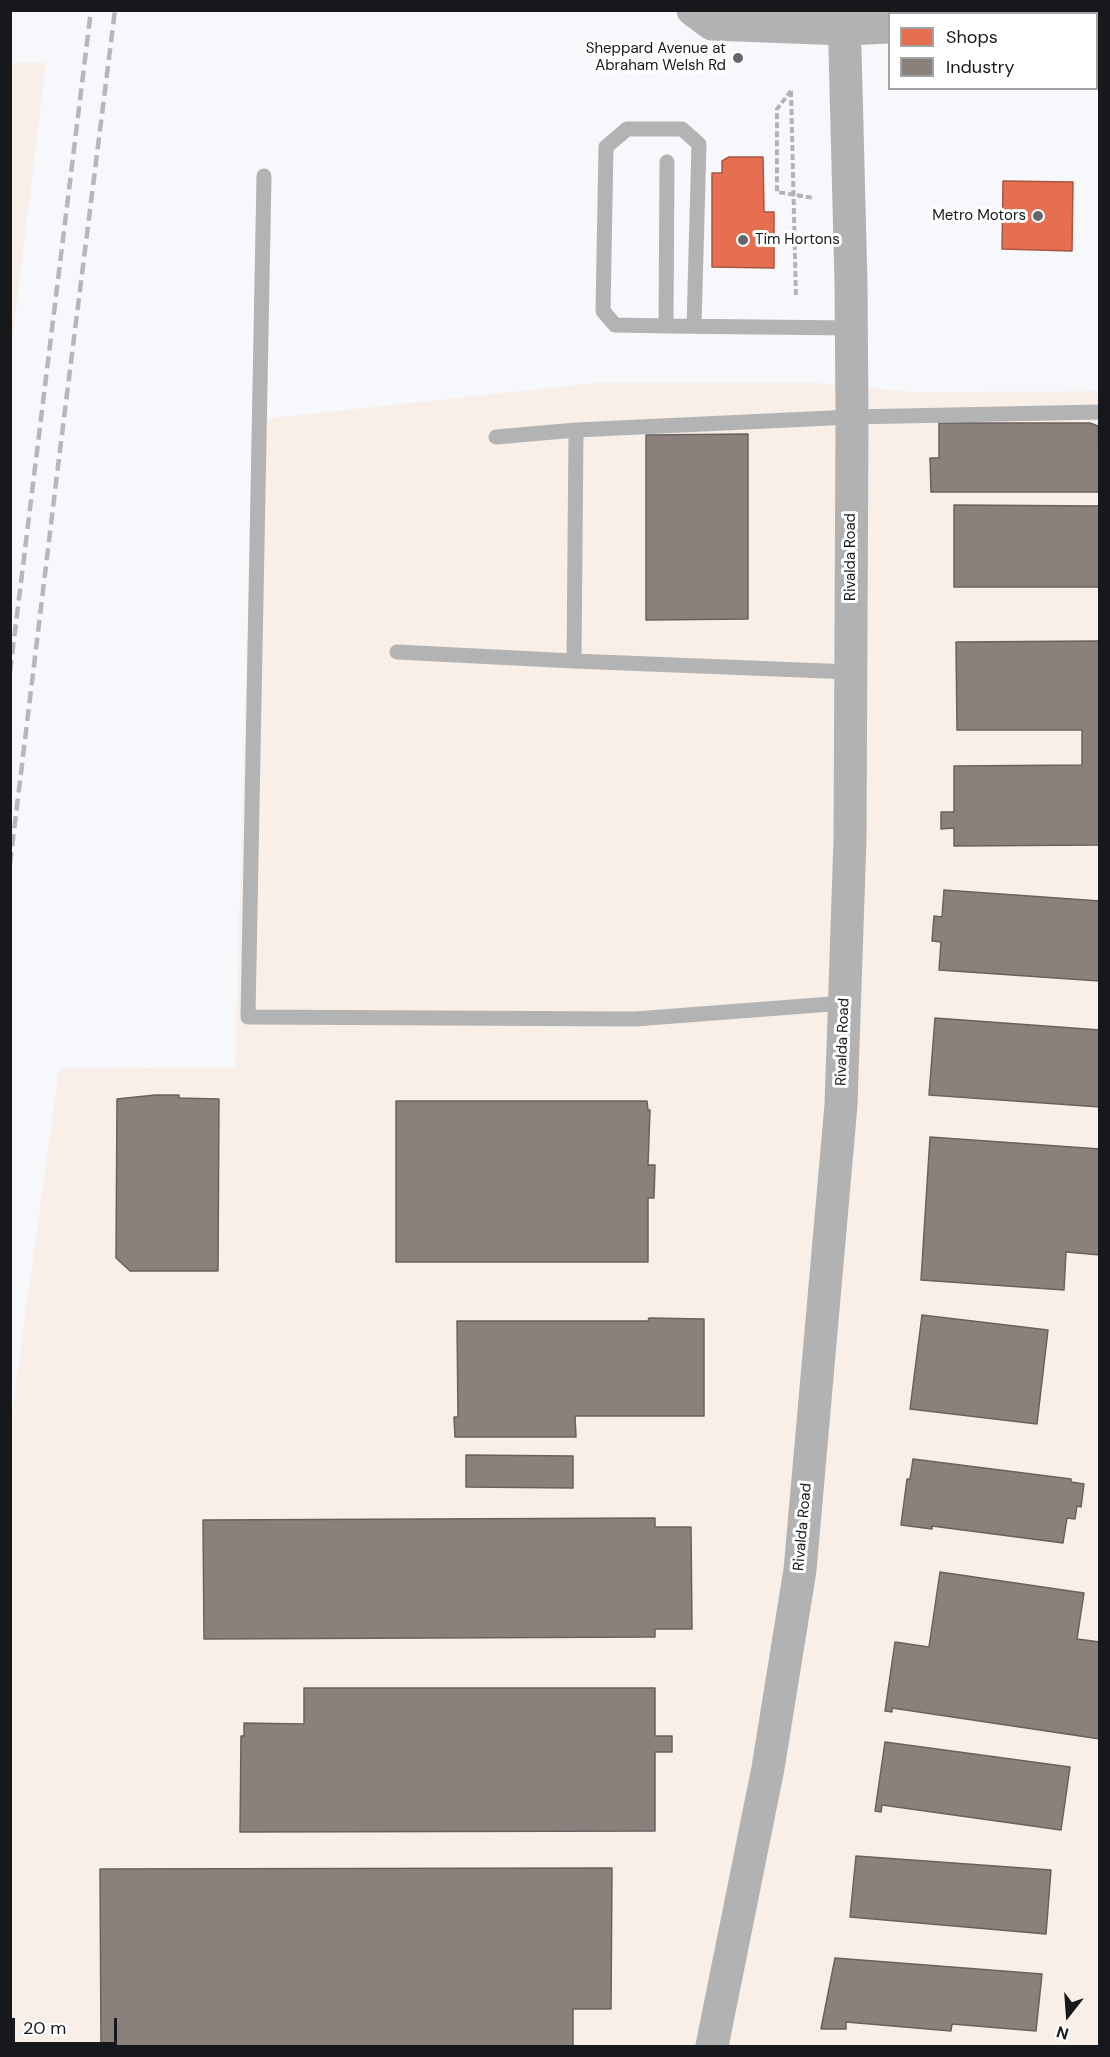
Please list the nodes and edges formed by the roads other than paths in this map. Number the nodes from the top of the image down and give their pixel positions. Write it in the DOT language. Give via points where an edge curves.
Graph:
graph roads {
  1 [pos="693,10"];
  2 [pos="844,20"];
  3 [pos="888,27"];
  4 [pos="666,162"];
  5 [pos="264,176"];
  6 [pos="666,326"];
  7 [pos="694,326"];
  8 [pos="852,328"];
  9 [pos="1100,412"];
  10 [pos="852,417"];
  11 [pos="576,430"];
  12 [pos="496,436"];
  13 [pos="396,652"];
  14 [pos="574,661"];
  15 [pos="851,672"];
  16 [pos="844,1003"];
  17 [pos="712,2046"];
  1 -- 2 [label="street" via="712,24"];
  2 -- 3 [label="street"];
  2 -- 8 [label="street, Rivalda Road"];
  4 -- 6 [label="lane"];
  5 -- 16 [label="lane" via="248,1017 635,1019"];
  6 -- 7 [label="lane"];
  6 -- 7 [label="lane" via="615,325 603,311 606,147 627,129 682,129 699,144"];
  7 -- 8 [label="lane"];
  8 -- 10 [label="street, Rivalda Road"];
  9 -- 10 [label="lane"];
  10 -- 11 [label="lane"];
  10 -- 15 [label="street, Rivalda Road"];
  11 -- 12 [label="lane"];
  11 -- 14 [label="lane"];
  13 -- 14 [label="lane"];
  14 -- 15 [label="lane"];
  15 -- 16 [label="street, Rivalda Road"];
  16 -- 17 [label="street, Rivalda Road" via="841,1105 800,1570 768,1768"];
}
